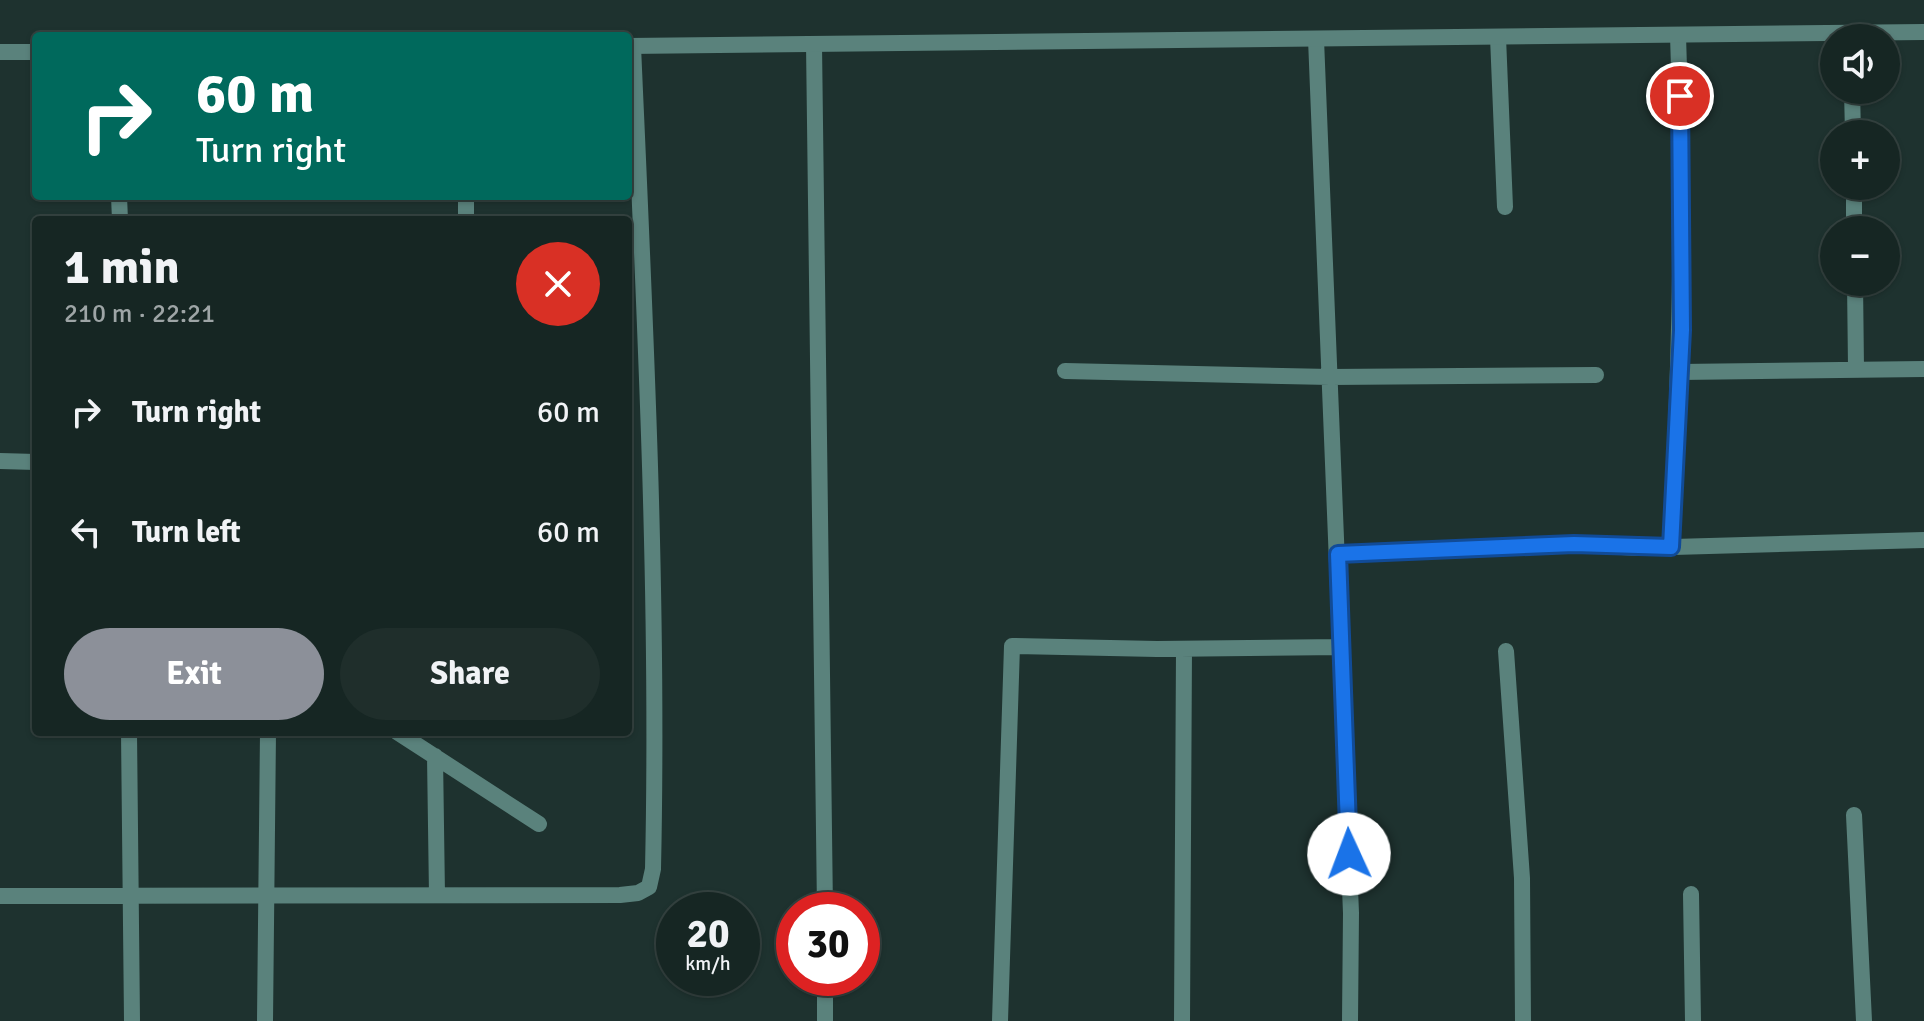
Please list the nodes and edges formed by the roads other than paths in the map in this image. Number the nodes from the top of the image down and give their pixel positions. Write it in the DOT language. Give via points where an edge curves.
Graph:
graph roads {
  1 [pos="1924,32"];
  2 [pos="1900,33"];
  3 [pos="1678,35"];
  4 [pos="1820,36"];
  5 [pos="1498,37"];
  6 [pos="1316,39"];
  7 [pos="814,44"];
  8 [pos="632,46"];
  9 [pos="0,52"];
  10 [pos="32,52"];
  11 [pos="632,89"];
  12 [pos="1505,207"];
  13 [pos="1855,296"];
  14 [pos="1856,368"];
  15 [pos="1924,369"];
  16 [pos="1065,371"];
  17 [pos="1680,372"];
  18 [pos="1596,375"];
  19 [pos="1330,377"];
  20 [pos="0,461"];
  21 [pos="32,462"];
  22 [pos="1924,540"];
  23 [pos="1671,547"];
  24 [pos="1338,554"];
  25 [pos="1342,647"];
  26 [pos="1184,649"];
  27 [pos="1506,651"];
  28 [pos="129,736"];
  29 [pos="268,736"];
  30 [pos="403,736"];
  31 [pos="435,756"];
  32 [pos="1854,815"];
  33 [pos="539,824"];
  34 [pos="825,892"];
  35 [pos="1691,894"];
  36 [pos="437,895"];
  37 [pos="0,896"];
  38 [pos="131,896"];
  39 [pos="265,896"];
  40 [pos="825,996"];
  41 [pos="132,1021"];
  42 [pos="265,1021"];
  43 [pos="825,1021"];
  44 [pos="1000,1021"];
  45 [pos="1182,1021"];
  46 [pos="1350,1021"];
  47 [pos="1523,1021"];
  48 [pos="1693,1021"];
  49 [pos="1864,1021"];
  1 -- 2 [label="street"];
  3 -- 4 [label="street"];
  3 -- 5 [label="street"];
  3 -- 17 [label="street" via="1683,186"];
  5 -- 6 [label="street"];
  5 -- 12 [label="street"];
  6 -- 7 [label="street"];
  6 -- 19 [label="street"];
  7 -- 8 [label="street"];
  7 -- 34 [label="street"];
  9 -- 10 [label="street"];
  11 -- 36 [label="street" via="649,453 653,879 638,893 620,895"];
  13 -- 14 [label="street"];
  14 -- 15 [label="street"];
  14 -- 17 [label="street"];
  16 -- 19 [label="street"];
  17 -- 23 [label="street"];
  18 -- 19 [label="street"];
  19 -- 24 [label="street"];
  20 -- 21 [label="street"];
  22 -- 23 [label="street"];
  23 -- 24 [label="street" via="1574,544"];
  24 -- 25 [label="street"];
  25 -- 26 [label="street"];
  25 -- 46 [label="street"];
  26 -- 44 [label="street" via="1012,646"];
  26 -- 45 [label="street"];
  27 -- 47 [label="street" via="1522,878"];
  28 -- 38 [label="street"];
  29 -- 39 [label="street"];
  30 -- 31 [label="street"];
  31 -- 33 [label="street"];
  31 -- 36 [label="street"];
  32 -- 49 [label="street"];
  35 -- 48 [label="street"];
  36 -- 39 [label="street"];
  37 -- 38 [label="street"];
  38 -- 39 [label="street"];
  38 -- 41 [label="street"];
  39 -- 42 [label="street"];
  40 -- 43 [label="street"];
}
